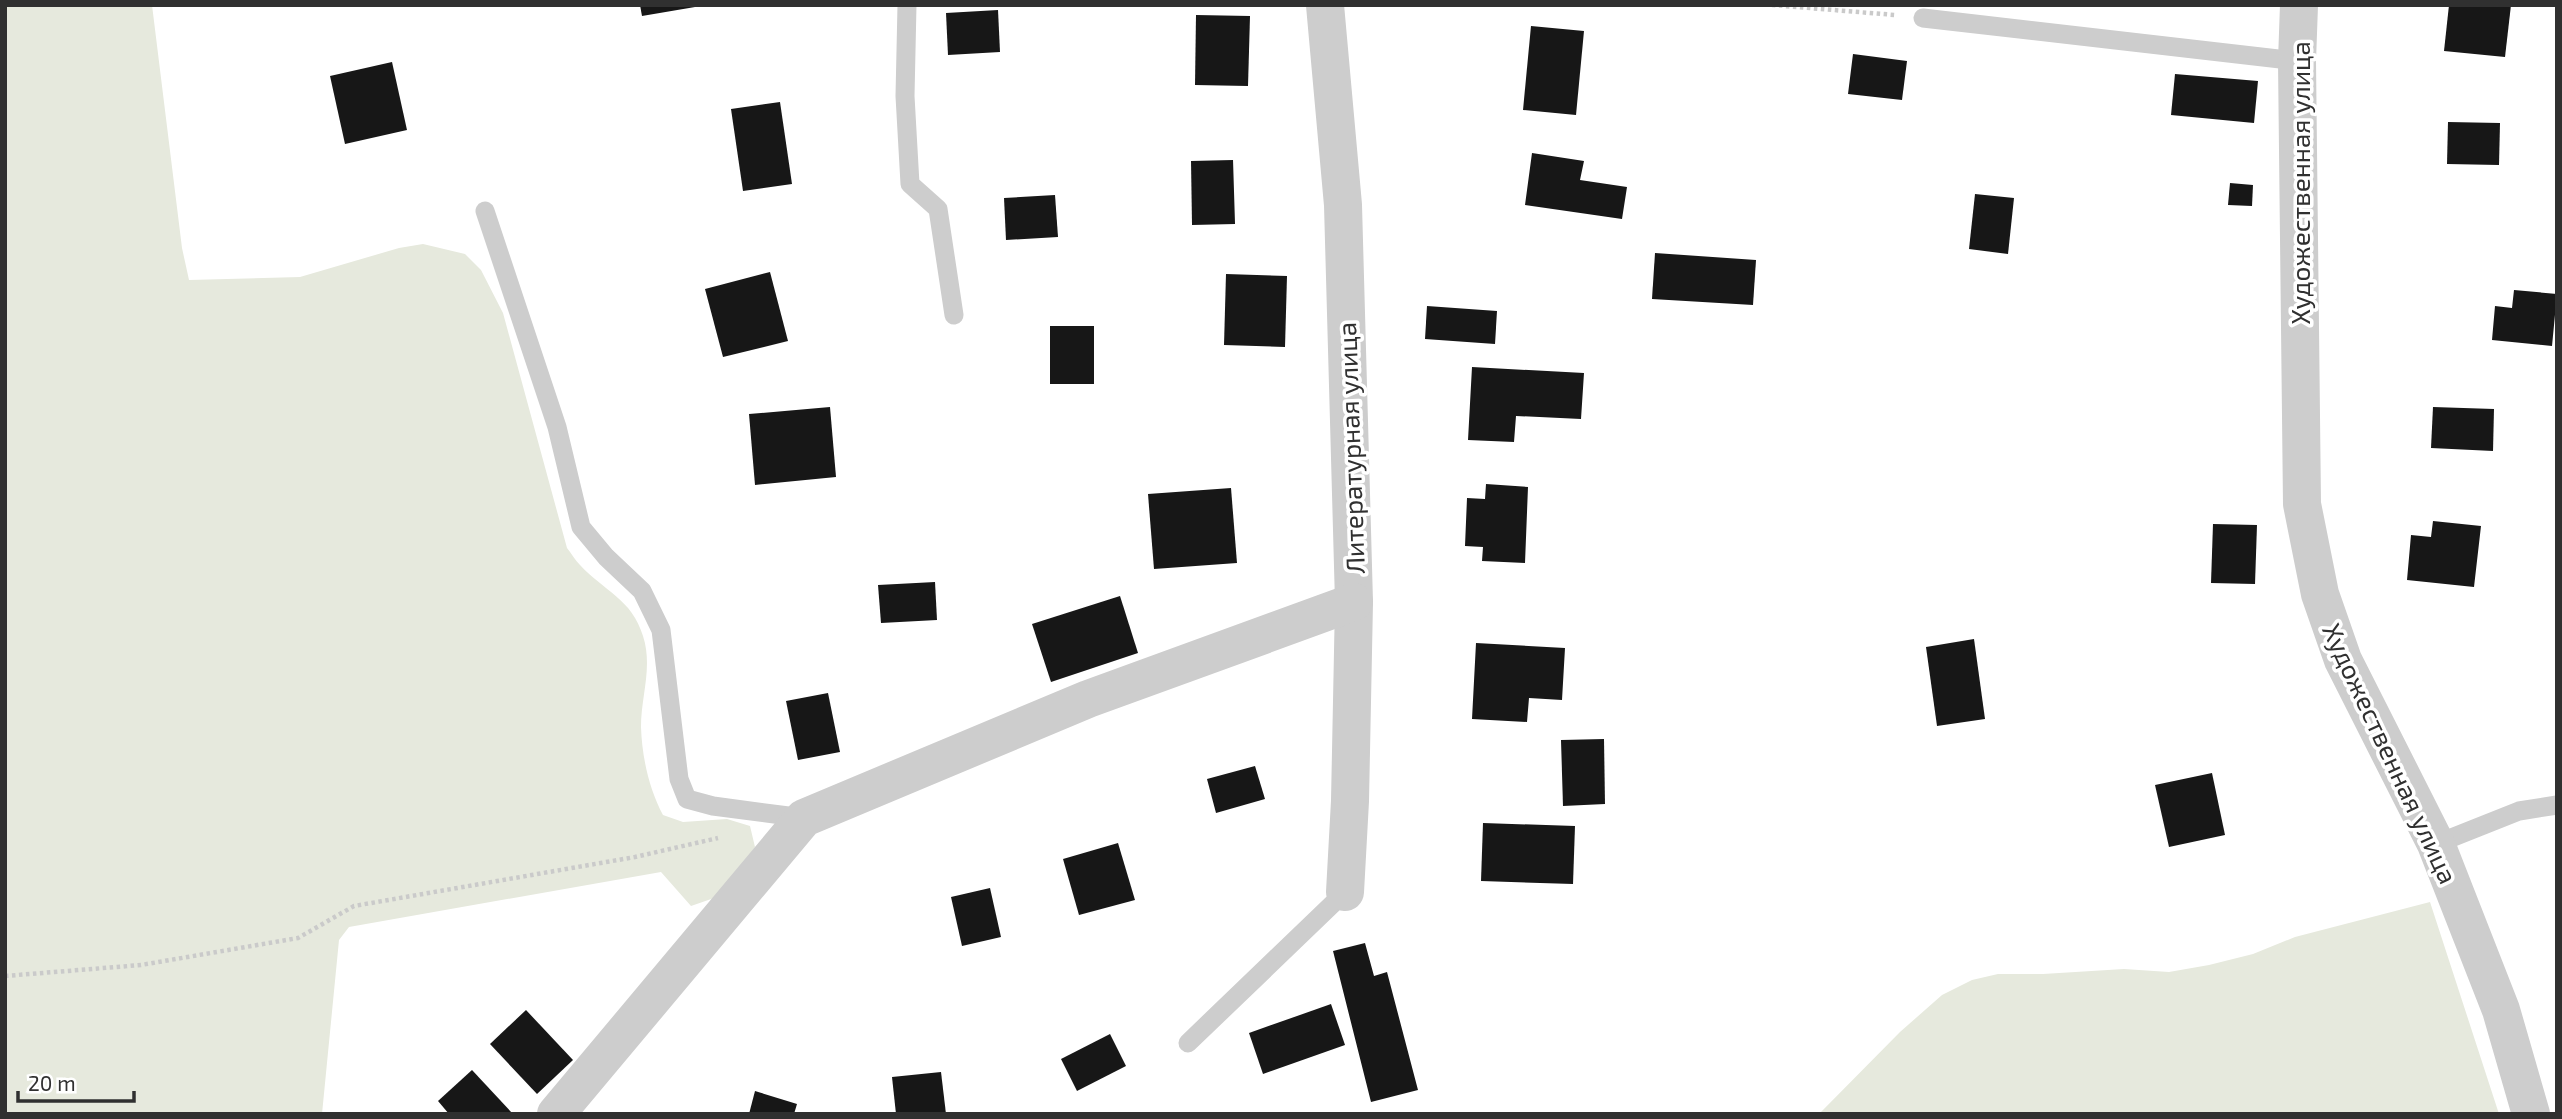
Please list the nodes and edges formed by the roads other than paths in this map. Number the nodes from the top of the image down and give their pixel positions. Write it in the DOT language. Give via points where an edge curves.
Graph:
graph roads {
  1 [pos="907,5"];
  2 [pos="1325,5"];
  3 [pos="2299,5"];
  4 [pos="1923,18"];
  5 [pos="2297,61"];
  6 [pos="485,211"];
  7 [pos="954,315"];
  8 [pos="1354,603"];
  9 [pos="2557,792"];
  10 [pos="2557,805"];
  11 [pos="2519,811"];
  12 [pos="804,818"];
  13 [pos="2436,844"];
  14 [pos="1345,892"];
  15 [pos="1188,1043"];
  16 [pos="556,1114"];
  17 [pos="2531,1114"];
  1 -- 7 [label="lane" via="905,96 910,184 938,209"];
  2 -- 8 [label="street, Литературная улица" via="1343,205"];
  3 -- 5 [label="street, Художественная улица"];
  4 -- 5 [label="lane"];
  5 -- 13 [label="street, Художественная улица" via="2302,505 2320,594 2343,660"];
  6 -- 12 [label="lane" via="556,427 581,527 642,591 661,630 679,779 687,799"];
  8 -- 12 [label="street" via="1088,699"];
  8 -- 14 [label="street, Литературная улица"];
  9 -- 11 [label="lane"];
  10 -- 11 [label="lane"];
  11 -- 13 [label="lane"];
  12 -- 16 [label="street"];
  13 -- 17 [label="street, Художественная улица" via="2501,1010"];
  14 -- 15 [label="lane"];
}
